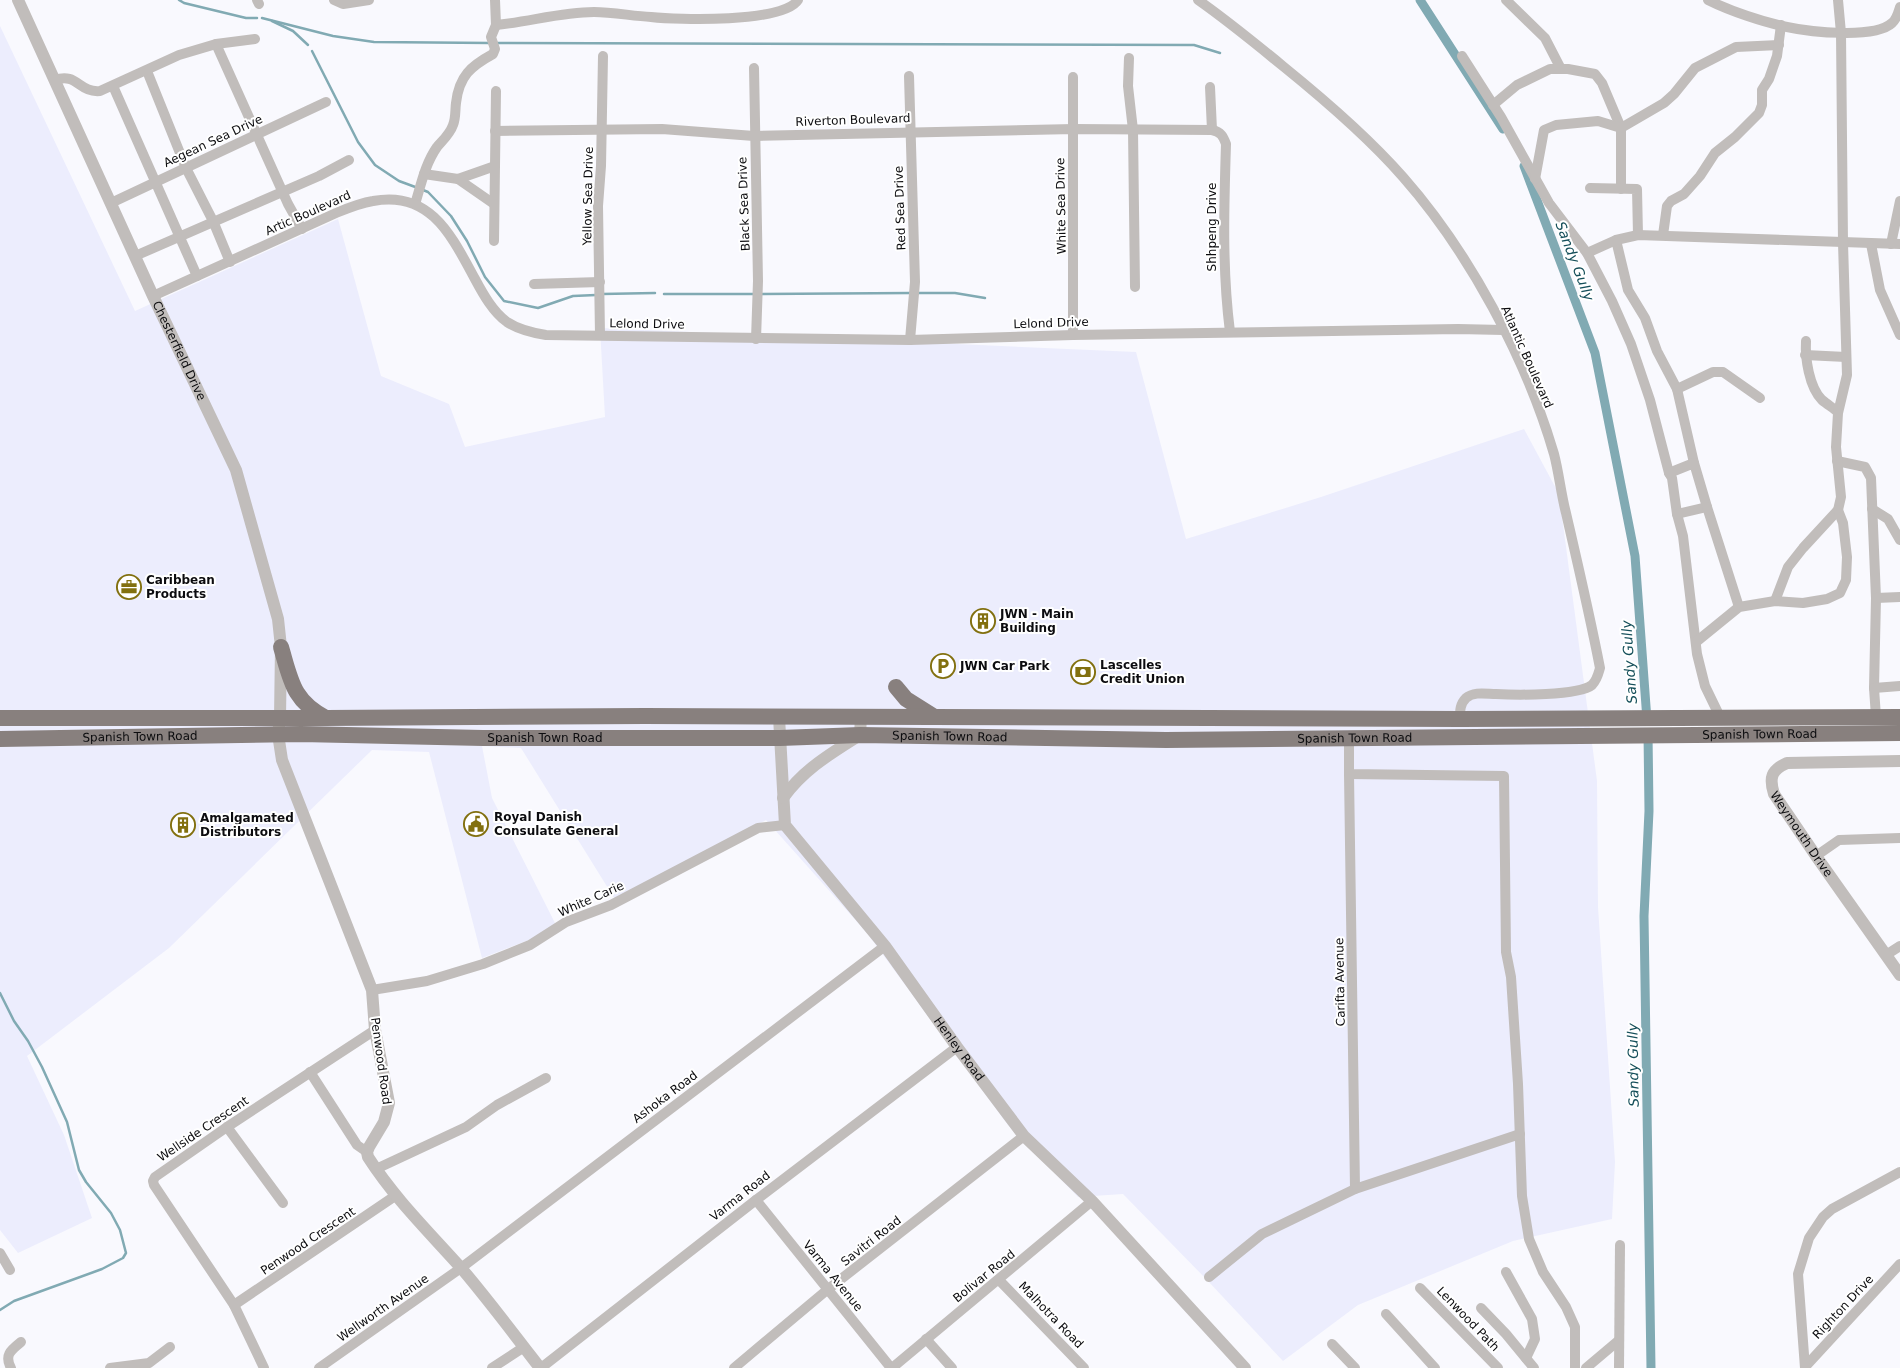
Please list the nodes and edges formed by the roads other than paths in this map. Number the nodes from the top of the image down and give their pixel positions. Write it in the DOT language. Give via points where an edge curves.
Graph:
graph roads {
  1 [pos="18,0"];
  2 [pos="334,0"];
  3 [pos="369,0"];
  4 [pos="495,0"];
  5 [pos="798,0"];
  6 [pos="1198,0"];
  7 [pos="1506,0"];
  8 [pos="1708,0"];
  9 [pos="1838,0"];
  10 [pos="1900,7"];
  11 [pos="496,25"];
  12 [pos="1781,25"];
  13 [pos="1896,25"];
  14 [pos="1841,33"];
  15 [pos="255,39"];
  16 [pos="216,44"];
  17 [pos="1779,45"];
  18 [pos="603,56"];
  19 [pos="1462,56"];
  20 [pos="1129,58"];
  21 [pos="754,68"];
  22 [pos="1561,69"];
  23 [pos="147,71"];
  24 [pos="909,76"];
  25 [pos="1073,77"];
  26 [pos="55,80"];
  27 [pos="113,86"];
  28 [pos="1210,87"];
  29 [pos="496,91"];
  30 [pos="326,102"];
  31 [pos="1493,104"];
  32 [pos="1621,128"];
  33 [pos="1074,129"];
  34 [pos="601,130"];
  35 [pos="1133,130"];
  36 [pos="1212,130"];
  37 [pos="495,131"];
  38 [pos="910,131"];
  39 [pos="256,135"];
  40 [pos="754,136"];
  41 [pos="349,160"];
  42 [pos="494,166"];
  43 [pos="186,168"];
  44 [pos="422,178"];
  45 [pos="458,179"];
  46 [pos="1535,179"];
  47 [pos="156,182"];
  48 [pos="1590,188"];
  49 [pos="1621,189"];
  50 [pos="282,191"];
  51 [pos="416,201"];
  52 [pos="1900,201"];
  53 [pos="111,203"];
  54 [pos="494,204"];
  55 [pos="214,221"];
  56 [pos="302,229"];
  57 [pos="1638,235"];
  58 [pos="1663,235"];
  59 [pos="180,236"];
  60 [pos="1616,240"];
  61 [pos="494,242"];
  62 [pos="1843,243"];
  63 [pos="1871,244"];
  64 [pos="1896,244"];
  65 [pos="1587,253"];
  66 [pos="135,256"];
  67 [pos="230,262"];
  68 [pos="197,276"];
  69 [pos="600,282"];
  70 [pos="534,284"];
  71 [pos="1135,287"];
  72 [pos="154,296"];
  73 [pos="1503,330"];
  74 [pos="1230,332"];
  75 [pos="1073,334"];
  76 [pos="600,335"];
  77 [pos="1900,335"];
  78 [pos="756,339"];
  79 [pos="910,340"];
  80 [pos="1806,341"];
  81 [pos="1805,355"];
  82 [pos="1846,357"];
  83 [pos="1676,389"];
  84 [pos="1760,398"];
  85 [pos="1838,412"];
  86 [pos="1837,461"];
  87 [pos="1694,463"];
  88 [pos="1669,473"];
  89 [pos="1707,507"];
  90 [pos="1872,509"];
  91 [pos="1838,510"];
  92 [pos="1677,514"];
  93 [pos="1900,540"];
  94 [pos="1900,597"];
  95 [pos="1876,598"];
  96 [pos="1776,601"];
  97 [pos="1739,607"];
  98 [pos="1696,642"];
  99 [pos="281,647"];
  100 [pos="1900,686"];
  101 [pos="896,687"];
  102 [pos="1874,688"];
  103 [pos="501,716"];
  104 [pos="779,717"];
  105 [pos="861,717"];
  106 [pos="1720,717"];
  107 [pos="1876,717"];
  108 [pos="1900,717"];
  109 [pos="0,718"];
  110 [pos="280,718"];
  111 [pos="326,718"];
  112 [pos="935,718"];
  113 [pos="1166,718"];
  114 [pos="1460,719"];
  115 [pos="1900,733"];
  116 [pos="278,734"];
  117 [pos="860,735"];
  118 [pos="635,737"];
  119 [pos="1349,737"];
  120 [pos="780,738"];
  121 [pos="0,739"];
  122 [pos="1166,740"];
  123 [pos="1900,760"];
  124 [pos="1349,774"];
  125 [pos="783,798"];
  126 [pos="785,825"];
  127 [pos="1900,838"];
  128 [pos="1816,856"];
  129 [pos="885,946"];
  130 [pos="1900,946"];
  131 [pos="1886,955"];
  132 [pos="1900,975"];
  133 [pos="372,990"];
  134 [pos="375,1030"];
  135 [pos="957,1047"];
  136 [pos="310,1072"];
  137 [pos="546,1078"];
  138 [pos="227,1127"];
  139 [pos="1520,1134"];
  140 [pos="1024,1136"];
  141 [pos="367,1152"];
  142 [pos="376,1169"];
  143 [pos="1900,1172"];
  144 [pos="1355,1189"];
  145 [pos="395,1196"];
  146 [pos="756,1200"];
  147 [pos="1092,1202"];
  148 [pos="283,1203"];
  149 [pos="1620,1245"];
  150 [pos="0,1253"];
  151 [pos="1900,1264"];
  152 [pos="461,1268"];
  153 [pos="10,1270"];
  154 [pos="1506,1272"];
  155 [pos="1209,1277"];
  156 [pos="999,1280"];
  157 [pos="1420,1288"];
  158 [pos="827,1290"];
  159 [pos="234,1305"];
  160 [pos="1481,1308"];
  161 [pos="1386,1314"];
  162 [pos="926,1339"];
  163 [pos="1618,1341"];
  164 [pos="21,1342"];
  165 [pos="1332,1344"];
  166 [pos="170,1347"];
  167 [pos="524,1347"];
  168 [pos="1526,1358"];
  169 [pos="11,1368"];
  170 [pos="110,1368"];
  171 [pos="264,1368"];
  172 [pos="319,1368"];
  173 [pos="492,1368"];
  174 [pos="540,1368"];
  175 [pos="734,1368"];
  176 [pos="891,1368"];
  177 [pos="952,1368"];
  178 [pos="1084,1368"];
  179 [pos="1245,1368"];
  180 [pos="1355,1368"];
  181 [pos="1435,1368"];
  182 [pos="1498,1368"];
  183 [pos="1534,1368"];
  184 [pos="1575,1368"];
  185 [pos="1586,1368"];
  186 [pos="1619,1368"];
  187 [pos="1805,1368"];
  1 -- 26 [label="street, Chesterfield Drive"];
  2 -- 3 [label="street" via="343,4"];
  4 -- 11 [label="street"];
  5 -- 11 [label="street" via="778,11 735,19 653,18 594,12"];
  6 -- 73 [label="street, Atlantic Boulevard" via="1321,97 1404,178 1471,269"];
  7 -- 22 [label="street" via="1545,38"];
  8 -- 12 [label="street"];
  9 -- 14 [label="street"];
  10 -- 13 [label="street"];
  11 -- 44 [label="street" via="491,38 495,49 493,54 463,76 457,91 453,126 437,147"];
  12 -- 14 [label="street"];
  12 -- 17 [label="street"];
  13 -- 14 [label="street" via="1878,31"];
  14 -- 62 [label="street"];
  15 -- 16 [label="street"];
  16 -- 23 [label="street" via="179,55"];
  16 -- 39 [label="street"];
  17 -- 32 [label="street" via="1736,47 1695,68 1664,103"];
  17 -- 58 [label="street" via="1769,79 1762,90 1759,113 1715,153 1684,194 1667,206"];
  18 -- 34 [label="street, Yellow Sea Drive"];
  19 -- 31 [label="street"];
  20 -- 35 [label="street" via="1128,86"];
  21 -- 40 [label="street, Black Sea Drive"];
  22 -- 31 [label="street" via="1536,75"];
  22 -- 32 [label="street" via="1595,74"];
  23 -- 27 [label="street"];
  23 -- 43 [label="street"];
  24 -- 38 [label="street, Red Sea Drive"];
  25 -- 33 [label="street, White Sea Drive"];
  26 -- 27 [label="street" via="69,78 91,92"];
  26 -- 53 [label="street, Chesterfield Drive"];
  27 -- 47 [label="street"];
  28 -- 36 [label="street"];
  29 -- 37 [label="street"];
  30 -- 39 [label="street, Aegean Sea Drive"];
  31 -- 46 [label="street"];
  32 -- 46 [label="street" via="1598,121 1556,125 1544,130"];
  32 -- 49 [label="street"];
  33 -- 35 [label="street, Riverton Boulevard"];
  33 -- 38 [label="street, Riverton Boulevard"];
  33 -- 75 [label="street, White Sea Drive"];
  34 -- 37 [label="street, Riverton Boulevard"];
  34 -- 40 [label="street, Riverton Boulevard"];
  34 -- 69 [label="street, Yellow Sea Drive"];
  35 -- 36 [label="street, Riverton Boulevard"];
  35 -- 71 [label="street"];
  36 -- 74 [label="street, Shhpeng Drive" via="1218,131 1226,144 1223,242"];
  37 -- 42 [label="street"];
  38 -- 40 [label="street, Riverton Boulevard"];
  38 -- 79 [label="street, Red Sea Drive" via="915,282"];
  39 -- 43 [label="street, Aegean Sea Drive"];
  39 -- 50 [label="street"];
  40 -- 78 [label="street, Black Sea Drive" via="758,285"];
  41 -- 50 [label="street"];
  42 -- 45 [label="street"];
  42 -- 54 [label="street"];
  43 -- 47 [label="street, Aegean Sea Drive"];
  43 -- 55 [label="street"];
  44 -- 45 [label="street"];
  44 -- 51 [label="street"];
  45 -- 54 [label="street"];
  46 -- 65 [label="street"];
  47 -- 53 [label="street, Aegean Sea Drive"];
  47 -- 59 [label="street"];
  48 -- 49 [label="street"];
  49 -- 57 [label="street" via="1637,189"];
  50 -- 55 [label="street"];
  50 -- 56 [label="street"];
  51 -- 56 [label="street, Artic Boulevard" via="393,199 363,203"];
  51 -- 76 [label="street, Artic Boulevard" via="443,225 482,292 506,322 546,335"];
  52 -- 64 [label="street"];
  53 -- 66 [label="street, Chesterfield Drive"];
  54 -- 61 [label="street"];
  55 -- 59 [label="street"];
  55 -- 67 [label="street"];
  56 -- 67 [label="street, Artic Boulevard"];
  57 -- 58 [label="street"];
  57 -- 60 [label="street"];
  58 -- 62 [label="street"];
  59 -- 66 [label="street"];
  59 -- 68 [label="street"];
  60 -- 65 [label="street"];
  60 -- 83 [label="street" via="1628,290 1645,318"];
  62 -- 63 [label="street"];
  62 -- 82 [label="street"];
  63 -- 64 [label="street"];
  63 -- 77 [label="street" via="1880,290"];
  65 -- 88 [label="street" via="1631,344"];
  66 -- 72 [label="street, Chesterfield Drive"];
  67 -- 68 [label="street, Artic Boulevard"];
  68 -- 72 [label="street, Artic Boulevard"];
  69 -- 70 [label="street"];
  69 -- 76 [label="street, Yellow Sea Drive"];
  72 -- 99 [label="street, Chesterfield Drive" via="232,460 278,619"];
  73 -- 74 [label="street, Lelond Drive"];
  73 -- 114 [label="street, Atlantic Boulevard" via="1532,391 1554,454 1600,668 1597,680 1576,691 1468,696 1461,704"];
  74 -- 75 [label="street, Lelond Drive"];
  75 -- 79 [label="street, Lelond Drive"];
  76 -- 78 [label="street, Lelond Drive"];
  78 -- 79 [label="street, Lelond Drive"];
  80 -- 81 [label="street"];
  81 -- 82 [label="street"];
  81 -- 85 [label="street" via="1811,379 1821,398"];
  82 -- 85 [label="street" via="1847,376"];
  83 -- 84 [label="street" via="1713,372 1723,372"];
  83 -- 87 [label="street"];
  85 -- 86 [label="street"];
  86 -- 90 [label="street" via="1865,467 1871,478"];
  86 -- 91 [label="street" via="1841,497"];
  87 -- 88 [label="street"];
  87 -- 89 [label="street"];
  88 -- 92 [label="street"];
  89 -- 92 [label="street"];
  89 -- 97 [label="street"];
  90 -- 93 [label="street" via="1888,519"];
  90 -- 95 [label="street"];
  91 -- 96 [label="street" via="1788,567"];
  91 -- 96 [label="street" via="1847,557 1846,580 1840,593 1828,599 1803,603"];
  92 -- 98 [label="street" via="1683,536"];
  94 -- 95 [label="street"];
  95 -- 102 [label="street"];
  96 -- 97 [label="street"];
  97 -- 98 [label="street"];
  98 -- 106 [label="street" via="1705,686"];
  99 -- 110 [label="street, Chesterfield Drive"];
  99 -- 111 [label="highway" via="300,698"];
  100 -- 102 [label="street"];
  101 -- 112 [label="highway" via="906,699"];
  102 -- 107 [label="street"];
  103 -- 104 [label="highway, Spanish Town Road"];
  103 -- 111 [label="highway, Spanish Town Road"];
  103 -- 118 [label="highway" via="507,721 630,730"];
  104 -- 105 [label="highway, Spanish Town Road"];
  104 -- 120 [label="street"];
  105 -- 112 [label="highway, Spanish Town Road"];
  105 -- 117 [label="street"];
  106 -- 107 [label="highway, Spanish Town Road"];
  106 -- 114 [label="highway, Spanish Town Road"];
  107 -- 108 [label="highway, Spanish Town Road"];
  109 -- 110 [label="highway, Spanish Town Road"];
  110 -- 111 [label="highway, Spanish Town Road"];
  110 -- 116 [label="street, Chesterfield Drive"];
  112 -- 113 [label="highway, Spanish Town Road"];
  113 -- 114 [label="highway, Spanish Town Road"];
  113 -- 122 [label="highway"];
  115 -- 119 [label="highway, Spanish Town Road"];
  116 -- 118 [label="highway, Spanish Town Road"];
  116 -- 121 [label="highway, Spanish Town Road"];
  116 -- 133 [label="street, Penwood Road" via="282,760"];
  117 -- 120 [label="highway, Spanish Town Road"];
  117 -- 122 [label="highway, Spanish Town Road"];
  117 -- 125 [label="street" via="811,767"];
  118 -- 120 [label="highway, Spanish Town Road"];
  119 -- 122 [label="highway, Spanish Town Road"];
  119 -- 124 [label="street, Carifta Avenue"];
  120 -- 125 [label="street"];
  123 -- 128 [label="street, Weymouth Drive" via="1787,763 1778,767 1772,774 1774,794"];
  124 -- 139 [label="street" via="1504,776 1506,952 1511,976"];
  124 -- 144 [label="street, Carifta Avenue"];
  125 -- 126 [label="street"];
  126 -- 129 [label="street, Henley Road"];
  126 -- 133 [label="street, White Carie" via="758,828 611,905 566,922 530,945 427,981"];
  127 -- 128 [label="street" via="1839,840"];
  128 -- 131 [label="street, Weymouth Drive"];
  129 -- 135 [label="street, Henley Road"];
  129 -- 152 [label="street, Ashoka Road"];
  130 -- 131 [label="street"];
  131 -- 132 [label="street, Weymouth Drive"];
  133 -- 134 [label="street, Penwood Road"];
  134 -- 136 [label="street, Wellside Crescent"];
  134 -- 141 [label="street, Penwood Road" via="389,1103 386,1117"];
  135 -- 140 [label="street, Henley Road"];
  135 -- 146 [label="street, Varma Road"];
  136 -- 138 [label="street, Wellside Crescent"];
  136 -- 141 [label="street" via="357,1145"];
  137 -- 142 [label="street" via="497,1105 466,1127"];
  138 -- 148 [label="street"];
  138 -- 159 [label="street, Wellside Crescent" via="153,1181"];
  139 -- 144 [label="street"];
  139 -- 184 [label="street" via="1522,1196 1529,1239 1543,1272 1575,1327"];
  140 -- 147 [label="street, Henley Road"];
  140 -- 158 [label="street, Savitri Road"];
  141 -- 142 [label="street"];
  142 -- 145 [label="street"];
  143 -- 187 [label="street" via="1832,1209 1809,1238 1798,1274"];
  144 -- 155 [label="street" via="1262,1234"];
  145 -- 152 [label="street"];
  145 -- 159 [label="street, Penwood Crescent"];
  146 -- 158 [label="street, Varma Avenue"];
  146 -- 174 [label="street, Varma Road"];
  147 -- 156 [label="street, Bolivar Road"];
  147 -- 179 [label="street, Henley Road"];
  149 -- 163 [label="street"];
  150 -- 153 [label="street"];
  151 -- 187 [label="street, Righton Drive"];
  152 -- 167 [label="street"];
  152 -- 172 [label="street, Wellworth Avenue"];
  154 -- 168 [label="street" via="1532,1319 1535,1339"];
  156 -- 162 [label="street, Bolivar Road"];
  156 -- 178 [label="street, Malhotra Road"];
  157 -- 182 [label="street, Lenwood Path"];
  158 -- 175 [label="street, Savitri Road"];
  158 -- 176 [label="street, Varma Avenue"];
  159 -- 171 [label="street, Wellside Crescent"];
  160 -- 168 [label="street"];
  161 -- 181 [label="street"];
  162 -- 176 [label="street, Bolivar Road"];
  162 -- 177 [label="street"];
  163 -- 185 [label="street"];
  163 -- 186 [label="street"];
  164 -- 169 [label="street" via="8,1356"];
  165 -- 180 [label="street"];
  166 -- 170 [label="street" via="149,1363"];
  167 -- 173 [label="street"];
  167 -- 174 [label="street"];
  168 -- 183 [label="street"];
}
